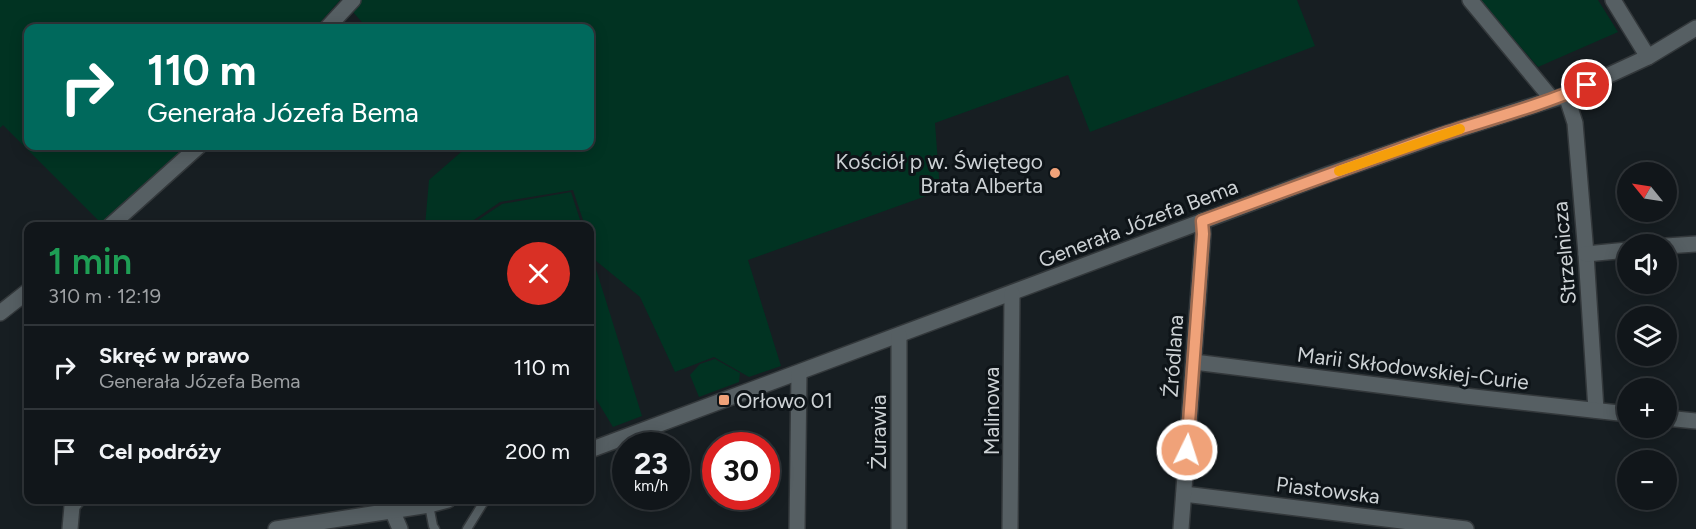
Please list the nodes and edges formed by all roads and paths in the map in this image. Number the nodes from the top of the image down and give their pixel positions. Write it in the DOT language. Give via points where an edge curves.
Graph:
graph roads {
  1 [pos="353,0"];
  2 [pos="1470,0"];
  3 [pos="1613,0"];
  4 [pos="331,24"];
  5 [pos="1696,28"];
  6 [pos="1648,57"];
  7 [pos="1559,97"];
  8 [pos="195,150"];
  9 [pos="1202,221"];
  10 [pos="114,222"];
  11 [pos="1696,244"];
  12 [pos="1677,245"];
  13 [pos="1617,251"];
  14 [pos="1586,254"];
  15 [pos="24,293"];
  16 [pos="1012,293"];
  17 [pos="4,304"];
  18 [pos="899,335"];
  19 [pos="1194,362"];
  20 [pos="799,373"];
  21 [pos="1596,410"];
  22 [pos="1617,413"];
  23 [pos="1677,419"];
  24 [pos="1696,421"];
  25 [pos="594,449"];
  26 [pos="1184,494"];
  27 [pos="74,504"];
  28 [pos="433,504"];
  29 [pos="483,504"];
  30 [pos="429,505"];
  31 [pos="392,510"];
  32 [pos="70,529"];
  33 [pos="276,529"];
  34 [pos="400,529"];
  35 [pos="435,529"];
  36 [pos="467,529"];
  37 [pos="797,529"];
  38 [pos="898,529"];
  39 [pos="1010,529"];
  40 [pos="1181,529"];
  41 [pos="1466,529"];
  1 -- 4 [label="street"];
  2 -- 7 [label="street, Strzelnicza"];
  3 -- 6 [label="street"];
  5 -- 6 [label="street, Generała Józefa Bema"];
  6 -- 7 [label="street, Generała Józefa Bema"];
  7 -- 9 [label="street, Generała Józefa Bema"];
  7 -- 14 [label="street, Strzelnicza" via="1575,123"];
  8 -- 10 [label="street"];
  9 -- 16 [label="street, Generała Józefa Bema"];
  9 -- 19 [label="street, Źródlana"];
  11 -- 12 [label="street"];
  13 -- 14 [label="street"];
  14 -- 21 [label="street, Strzelnicza"];
  15 -- 17 [label="street"];
  16 -- 18 [label="street, Generała Józefa Bema"];
  16 -- 39 [label="street, Malinowa"];
  18 -- 20 [label="street, Generała Józefa Bema"];
  18 -- 38 [label="street, Żurawia"];
  19 -- 21 [label="street, Marii Skłodowskiej-Curie"];
  19 -- 26 [label="street, Źródlana"];
  20 -- 25 [label="street, Generała Józefa Bema"];
  20 -- 37 [label="street"];
  21 -- 22 [label="street, Marii Skłodowskiej-Curie"];
  23 -- 24 [label="street"];
  26 -- 40 [label="street, Źródlana"];
  26 -- 41 [label="street, Piastowska"];
  27 -- 32 [label="street"];
  28 -- 30 [label="street"];
  29 -- 36 [label="lane"];
  30 -- 31 [label="street"];
  30 -- 35 [label="lane"];
  31 -- 33 [label="street"];
  31 -- 34 [label="street"];
}
